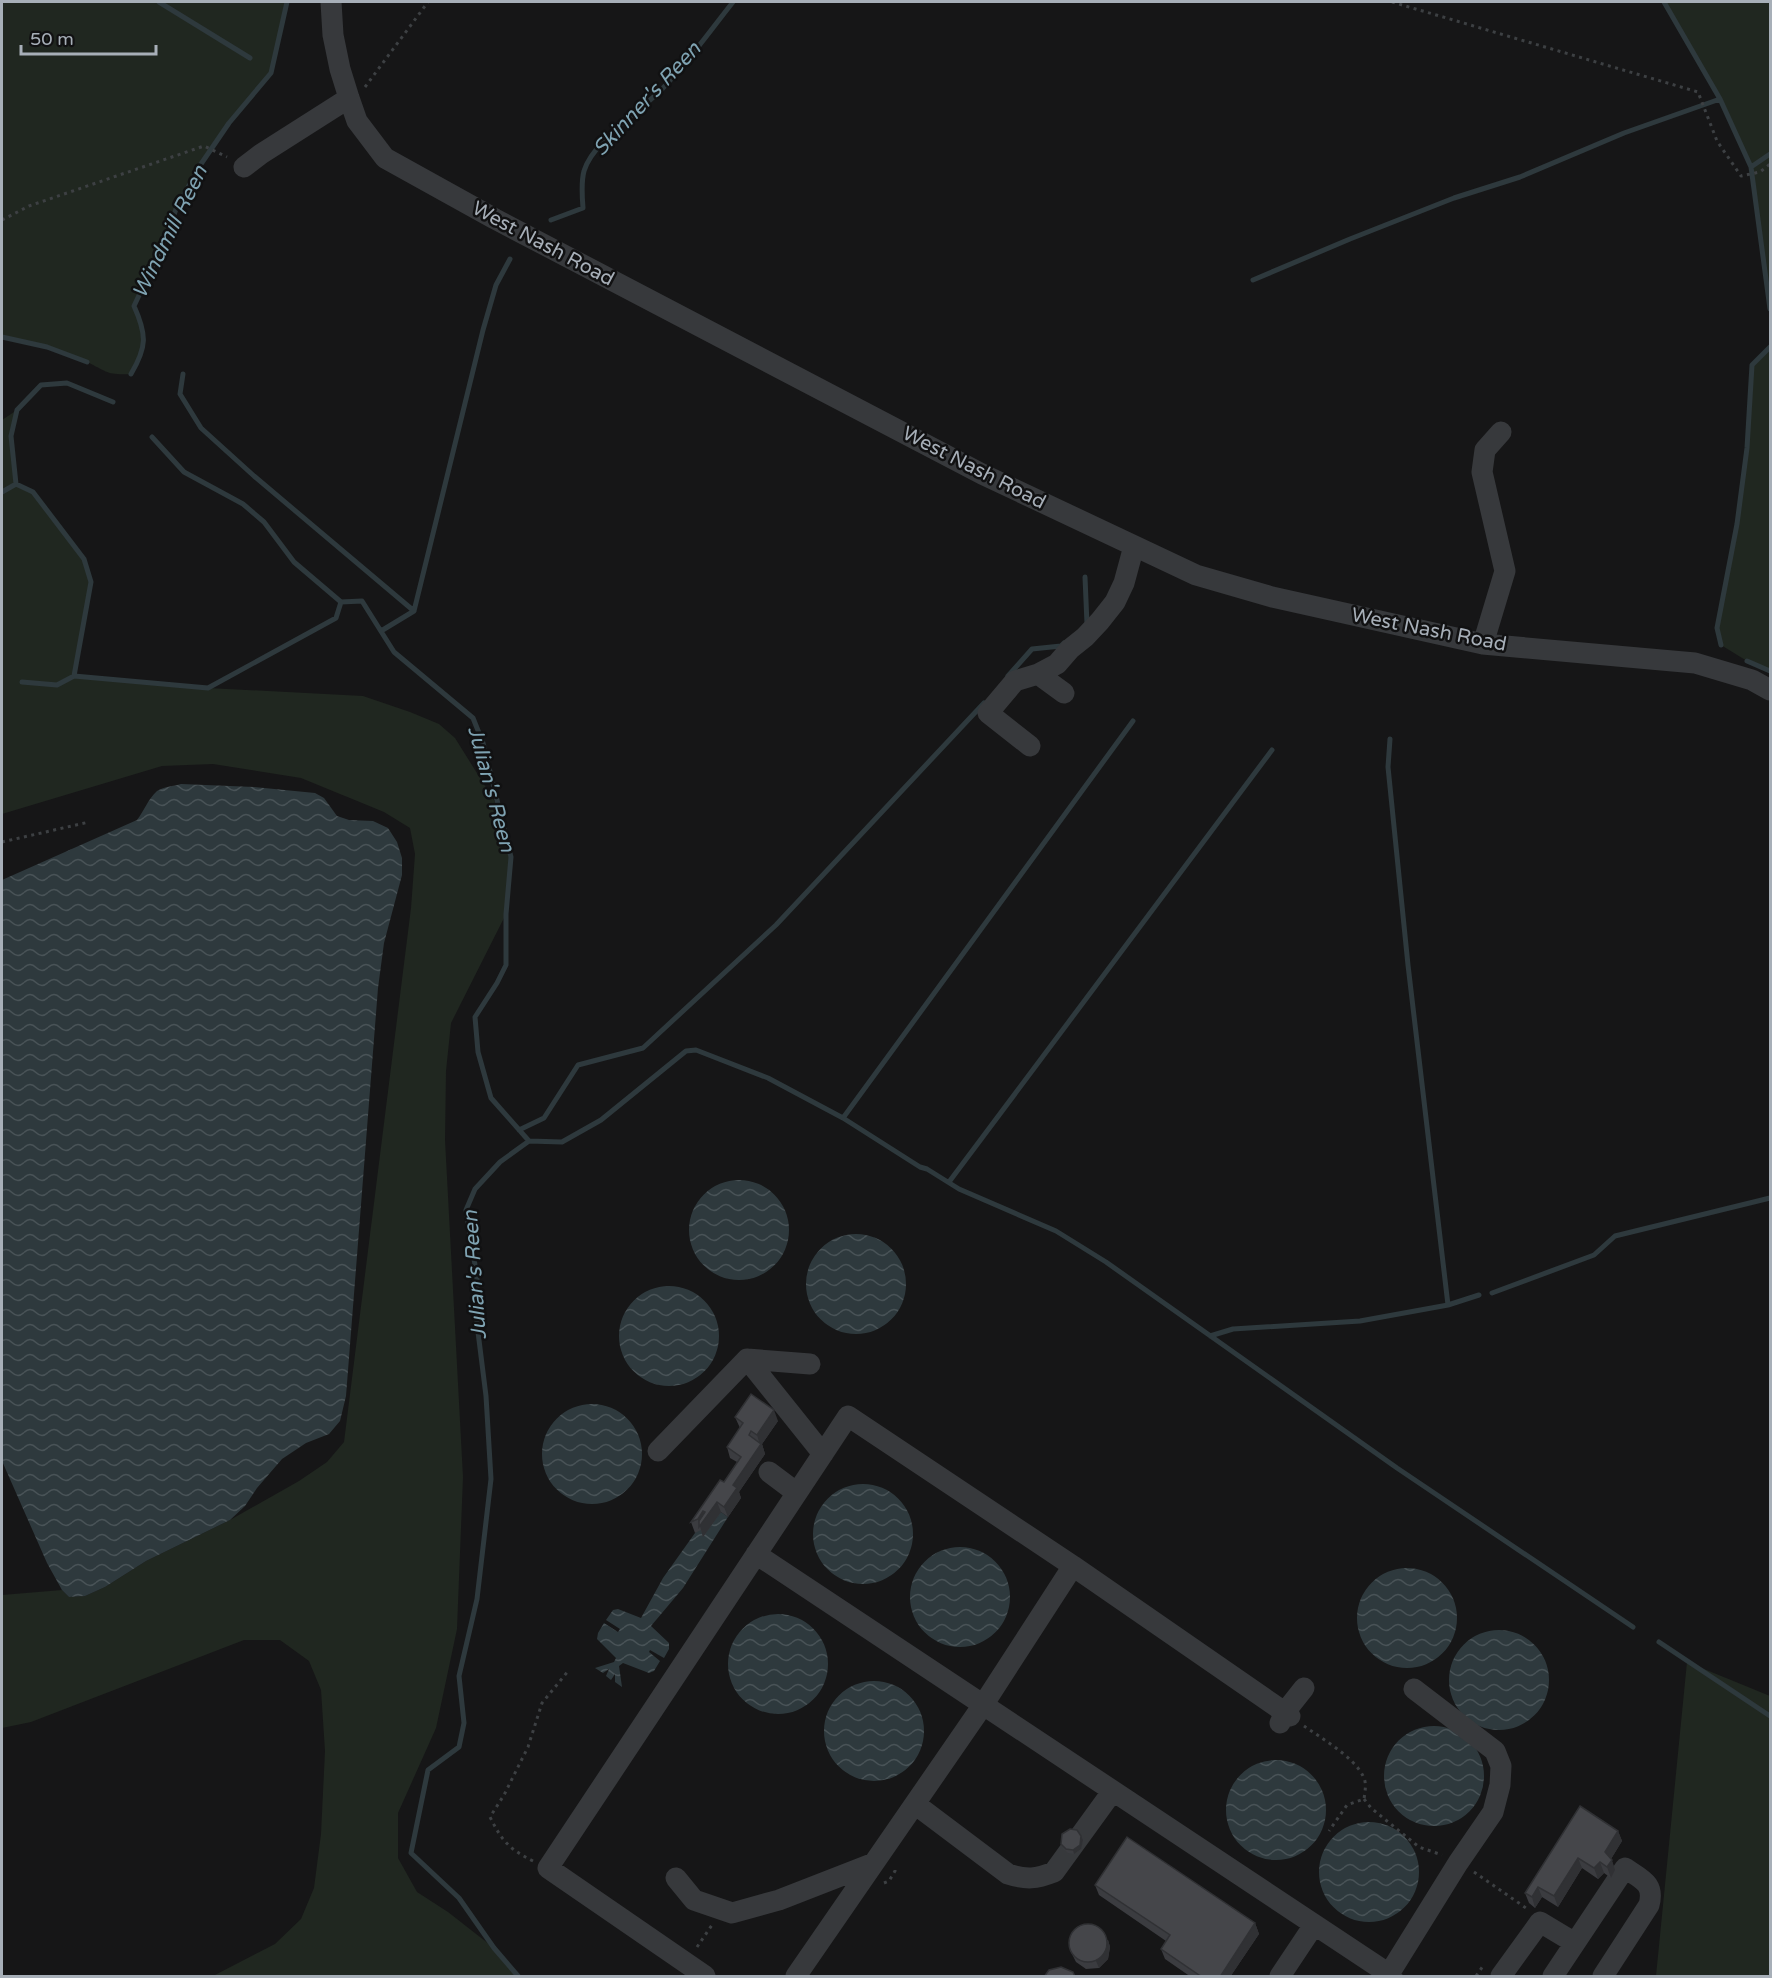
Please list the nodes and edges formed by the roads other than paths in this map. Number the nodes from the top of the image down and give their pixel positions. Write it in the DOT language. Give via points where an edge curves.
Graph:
graph roads {
  1 [pos="331,2"];
  2 [pos="355,95"];
  3 [pos="244,167"];
  4 [pos="1501,432"];
  5 [pos="1134,546"];
  6 [pos="1483,644"];
  7 [pos="1038,674"];
  8 [pos="1770,690"];
  9 [pos="1064,693"];
  10 [pos="1030,746"];
  11 [pos="747,1359"];
  12 [pos="810,1365"];
  13 [pos="658,1451"];
  14 [pos="823,1454"];
  15 [pos="769,1472"];
  16 [pos="797,1493"];
  17 [pos="756,1554"];
  18 [pos="1073,1566"];
  19 [pos="1304,1688"];
  20 [pos="1414,1689"];
  21 [pos="983,1705"];
  22 [pos="1112,1792"];
  23 [pos="915,1804"];
  24 [pos="874,1863"];
  25 [pos="676,1878"];
  26 [pos="1314,1924"];
  27 [pos="1575,1943"];
  28 [pos="1390,1975"];
  29 [pos="705,1977"];
  30 [pos="796,1977"];
  31 [pos="1280,1977"];
  32 [pos="1501,1977"];
  33 [pos="1553,1977"];
  34 [pos="1604,1977"];
  1 -- 2 [label="street, West Nash Road" via="340,69"];
  2 -- 3 [label="street"];
  2 -- 5 [label="street, West Nash Road" via="357,121 384,158 982,474"];
  4 -- 6 [label="street" via="1485,450 1482,472 1505,571"];
  5 -- 6 [label="street, West Nash Road" via="1196,575 1261,594"];
  5 -- 7 [label="street" via="1115,602 1058,664"];
  6 -- 8 [label="street, West Nash Road" via="1695,663 1752,680"];
  7 -- 9 [label="street"];
  7 -- 10 [label="street" via="1015,681 988,713"];
  11 -- 12 [label="street"];
  11 -- 13 [label="street"];
  11 -- 14 [label="street"];
  14 -- 16 [label="street"];
  14 -- 18 [label="street" via="848,1416"];
  15 -- 16 [label="street"];
  16 -- 17 [label="street"];
  17 -- 21 [label="street"];
  17 -- 29 [label="street" via="548,1868"];
  18 -- 19 [label="street" via="1285,1717"];
  18 -- 21 [label="street"];
  20 -- 28 [label="street" via="1495,1751 1501,1766 1500,1785 1493,1812"];
  21 -- 22 [label="street"];
  21 -- 23 [label="street"];
  22 -- 23 [label="street" via="1054,1872 1040,1878 1023,1879 1008,1874"];
  22 -- 26 [label="street"];
  23 -- 24 [label="street"];
  24 -- 25 [label="street" via="779,1900 732,1913 694,1900"];
  24 -- 30 [label="street"];
  26 -- 28 [label="street"];
  26 -- 31 [label="street"];
  27 -- 32 [label="street" via="1540,1922"];
  27 -- 33 [label="street"];
  27 -- 34 [label="street" via="1625,1868 1644,1881 1652,1896 1649,1905"];
}
